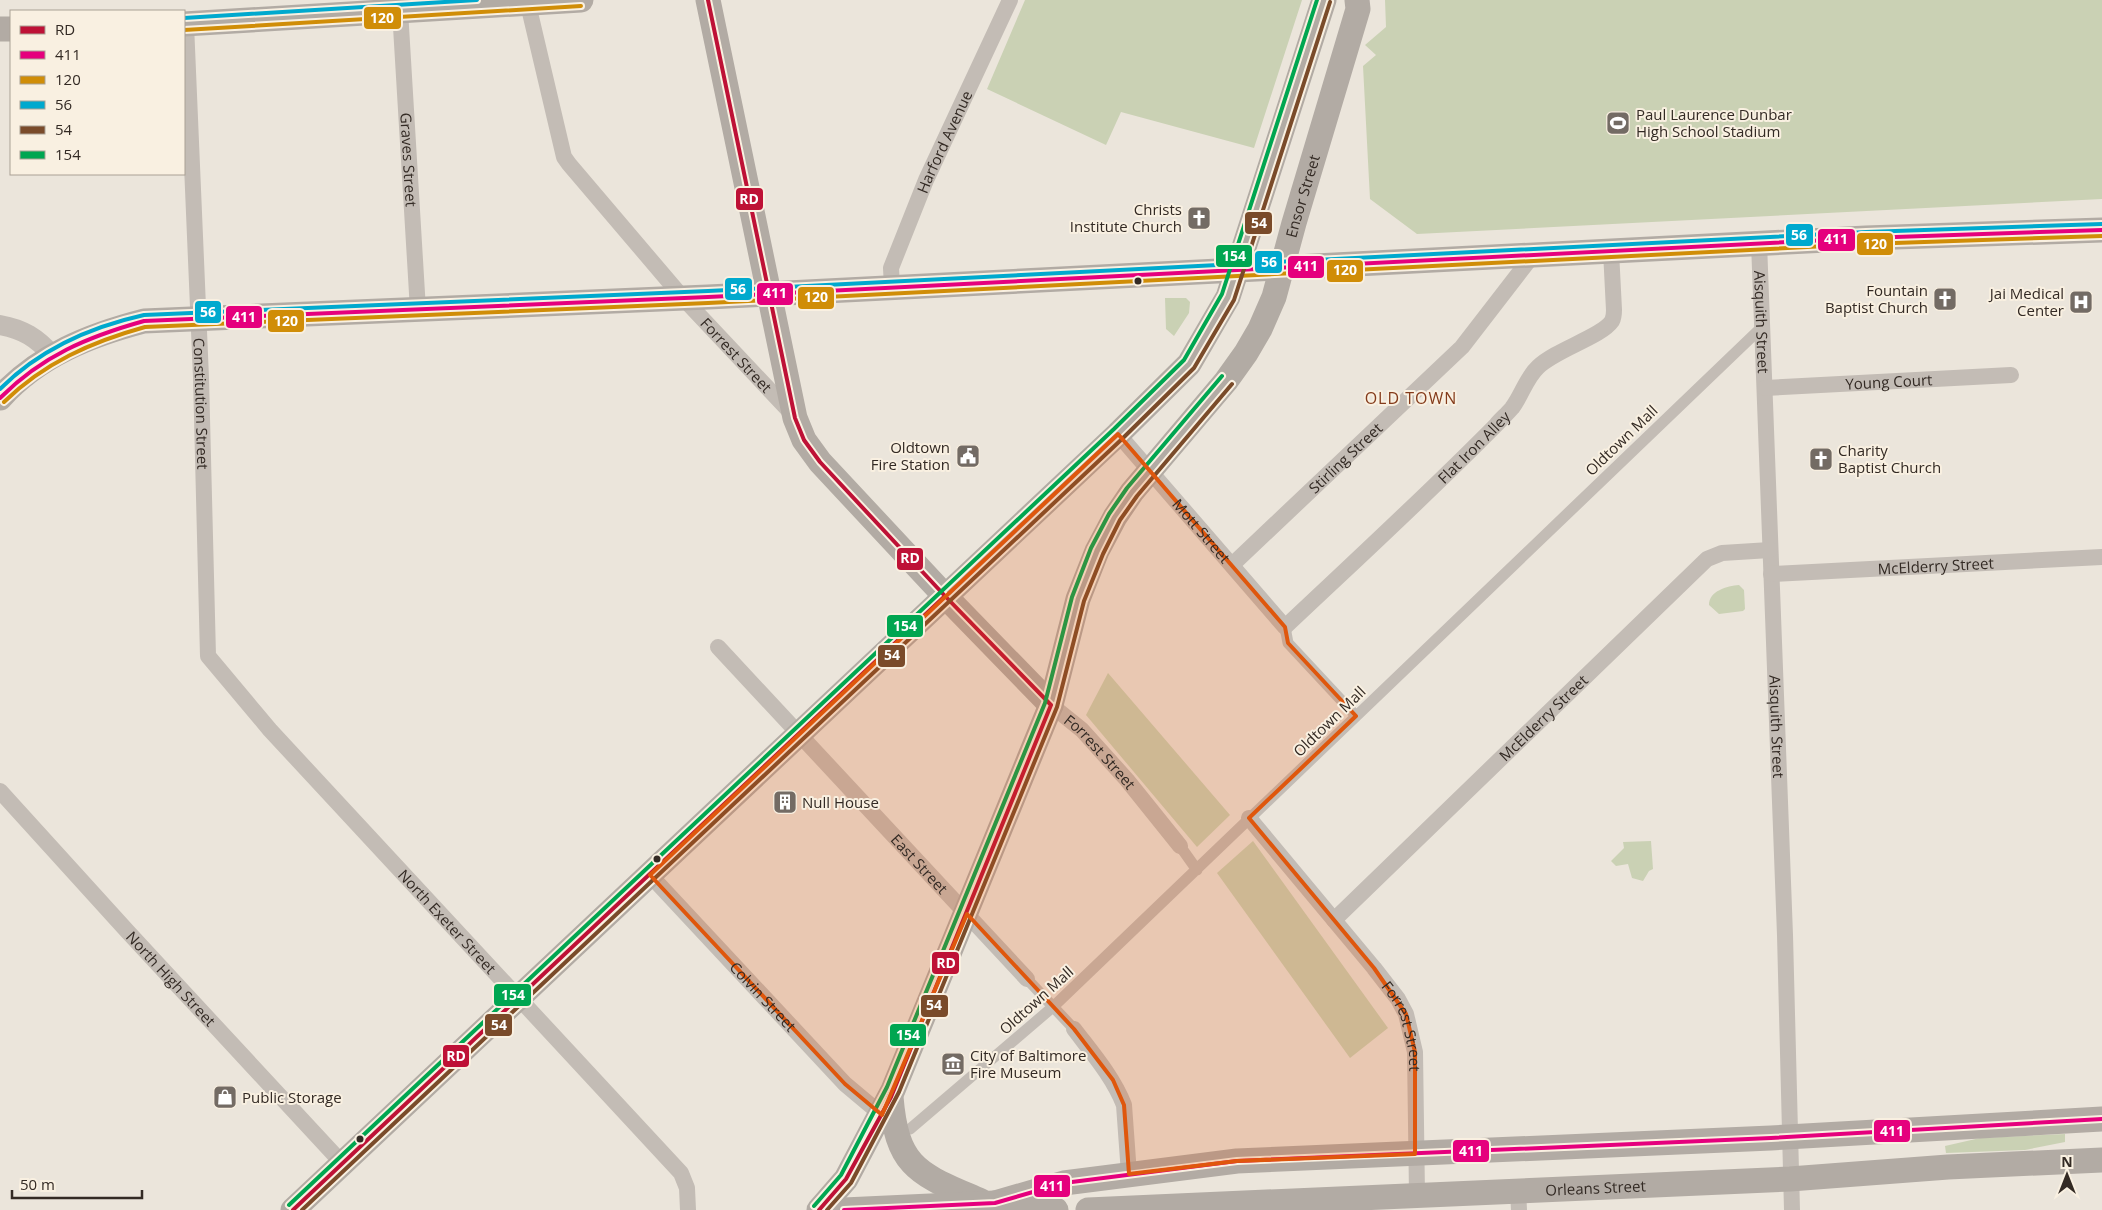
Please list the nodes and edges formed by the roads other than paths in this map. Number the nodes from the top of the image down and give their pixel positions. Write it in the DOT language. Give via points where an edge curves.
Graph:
graph roads {
  1 [pos="581,0"];
  2 [pos="708,0"];
  3 [pos="1010,0"];
  4 [pos="1324,0"];
  5 [pos="1357,0"];
  6 [pos="527,2"];
  7 [pos="400,10"];
  8 [pos="185,24"];
  9 [pos="2102,230"];
  10 [pos="1759,243"];
  11 [pos="1611,251"];
  12 [pos="1533,255"];
  13 [pos="1282,267"];
  14 [pos="1238,270"];
  15 [pos="892,287"];
  16 [pos="769,293"];
  17 [pos="683,298"];
  18 [pos="418,310"];
  19 [pos="198,320"];
  20 [pos="0,325"];
  21 [pos="1762,326"];
  22 [pos="52,355"];
  23 [pos="2011,375"];
  24 [pos="1765,388"];
  25 [pos="0,398"];
  26 [pos="795,418"];
  27 [pos="1118,434"];
  28 [pos="1150,469"];
  29 [pos="1770,550"];
  30 [pos="2102,557"];
  31 [pos="1232,565"];
  32 [pos="1771,574"];
  33 [pos="945,596"];
  34 [pos="1285,627"];
  35 [pos="718,647"];
  36 [pos="1051,705"];
  37 [pos="1356,716"];
  38 [pos="270,730"];
  39 [pos="799,734"];
  40 [pos="0,791"];
  41 [pos="1249,818"];
  42 [pos="1180,846"];
  43 [pos="1197,870"];
  44 [pos="650,875"];
  45 [pos="967,914"];
  46 [pos="1334,920"];
  47 [pos="1027,979"];
  48 [pos="518,999"];
  49 [pos="1054,1006"];
  50 [pos="1074,1029"];
  51 [pos="886,1106"];
  52 [pos="2102,1119"];
  53 [pos="910,1129"];
  54 [pos="1791,1137"];
  55 [pos="1415,1154"];
  56 [pos="2102,1160"];
  57 [pos="343,1164"];
  58 [pos="1129,1174"];
  59 [pos="1790,1179"];
  60 [pos="1417,1195"];
  61 [pos="1518,1200"];
  62 [pos="977,1205"];
  63 [pos="1201,1207"];
  64 [pos="293,1210"];
  65 [pos="688,1210"];
  66 [pos="820,1210"];
  67 [pos="844,1210"];
  68 [pos="1056,1210"];
  69 [pos="1088,1210"];
  70 [pos="1792,1210"];
  1 -- 6 [label="main road"];
  2 -- 16 [label="main road"];
  3 -- 15 [label="street, Harford Avenue" via="923,189 891,268"];
  4 -- 14 [label="main road"];
  5 -- 13 [label="main road, Ensor Street" via="1358,9"];
  6 -- 7 [label="main road"];
  6 -- 17 [label="street, Forrest Street" via="564,157"];
  7 -- 8 [label="main road"];
  7 -- 18 [label="street, Graves Street"];
  8 -- 19 [label="street, Constitution Street"];
  9 -- 10 [label="main road"];
  10 -- 11 [label="main road"];
  10 -- 21 [label="street, Aisquith Street"];
  11 -- 12 [label="main road"];
  11 -- 34 [label="street, Flat Iron Alley" via="1614,310 1613,319 1607,326 1556,353 1538,367 1528,378 1512,408 1491,430"];
  12 -- 13 [label="main road"];
  12 -- 31 [label="street, Stirling Street" via="1462,347"];
  13 -- 14 [label="main road"];
  13 -- 28 [label="main road, Ensor Street" via="1274,297 1246,353"];
  14 -- 15 [label="main road"];
  14 -- 27 [label="main road" via="1225,304 1189,364"];
  15 -- 16 [label="main road"];
  16 -- 17 [label="main road"];
  16 -- 26 [label="main road"];
  17 -- 18 [label="main road"];
  17 -- 26 [label="street, Forrest Street"];
  18 -- 19 [label="main road"];
  19 -- 22 [label="main road" via="144,321 82,340"];
  19 -- 38 [label="street, Constitution Street" via="208,656"];
  20 -- 22 [label="street" via="32,336"];
  21 -- 24 [label="street, Aisquith Street"];
  21 -- 37 [label="street, Oldtown Mall"];
  22 -- 25 [label="main road"];
  23 -- 24 [label="street, Young Court"];
  24 -- 29 [label="street, Aisquith Street"];
  26 -- 33 [label="main road, Forrest Street" via="804,440 820,462"];
  27 -- 28 [label="street, Mott Street"];
  27 -- 33 [label="main road"];
  28 -- 31 [label="street, Mott Street"];
  28 -- 36 [label="main road, Ensor Street" via="1115,517 1088,572 1070,625 1065,657"];
  29 -- 32 [label="street, Aisquith Street"];
  29 -- 46 [label="street, McElderry Street" via="1722,553 1707,559"];
  30 -- 32 [label="street, McElderry Street"];
  31 -- 34 [label="street, Mott Street"];
  32 -- 54 [label="street, Aisquith Street"];
  33 -- 36 [label="main road, Forrest Street"];
  33 -- 39 [label="main road"];
  34 -- 37 [label="street" via="1288,643"];
  35 -- 39 [label="street, East Street"];
  36 -- 42 [label="street, Forrest Street" via="1082,730"];
  36 -- 45 [label="main road, Ensor Street"];
  37 -- 41 [label="street, Oldtown Mall"];
  38 -- 48 [label="street, North Exeter Street"];
  39 -- 44 [label="main road"];
  39 -- 45 [label="street, East Street"];
  40 -- 57 [label="street, North High Street"];
  41 -- 43 [label="street, Oldtown Mall"];
  41 -- 46 [label="street, Forrest Street"];
  42 -- 43 [label="street, Forrest Street"];
  43 -- 49 [label="street, Oldtown Mall"];
  44 -- 48 [label="main road"];
  44 -- 51 [label="street, Colvin Street" via="846,1084"];
  45 -- 47 [label="street, East Street"];
  45 -- 51 [label="main road, Ensor Street"];
  46 -- 55 [label="street, Forrest Street" via="1398,999 1406,1014 1415,1052"];
  47 -- 49 [label="street, East Street"];
  48 -- 57 [label="main road"];
  48 -- 65 [label="street, North Exeter Street" via="681,1173 687,1188"];
  49 -- 50 [label="street, East Street"];
  49 -- 53 [label="street, Oldtown Mall"];
  50 -- 58 [label="street, East Street" via="1113,1080 1122,1100"];
  51 -- 62 [label="main road" via="903,1153 914,1168"];
  51 -- 66 [label="main road, Ensor Street" via="846,1179"];
  52 -- 54 [label="main road"];
  54 -- 55 [label="main road"];
  54 -- 59 [label="street, Aisquith Street"];
  55 -- 58 [label="main road" via="1237,1161"];
  55 -- 60 [label="street, Forrest Street"];
  56 -- 59 [label="main road, Orleans Street"];
  57 -- 64 [label="main road"];
  58 -- 62 [label="main road" via="1064,1183"];
  59 -- 61 [label="main road, Orleans Street"];
  59 -- 70 [label="street, Aisquith Street"];
  60 -- 61 [label="main road, Orleans Street"];
  60 -- 63 [label="main road, Orleans Street"];
  62 -- 67 [label="main road"];
  62 -- 68 [label="main road"];
  63 -- 69 [label="main road, Orleans Street"];
}
